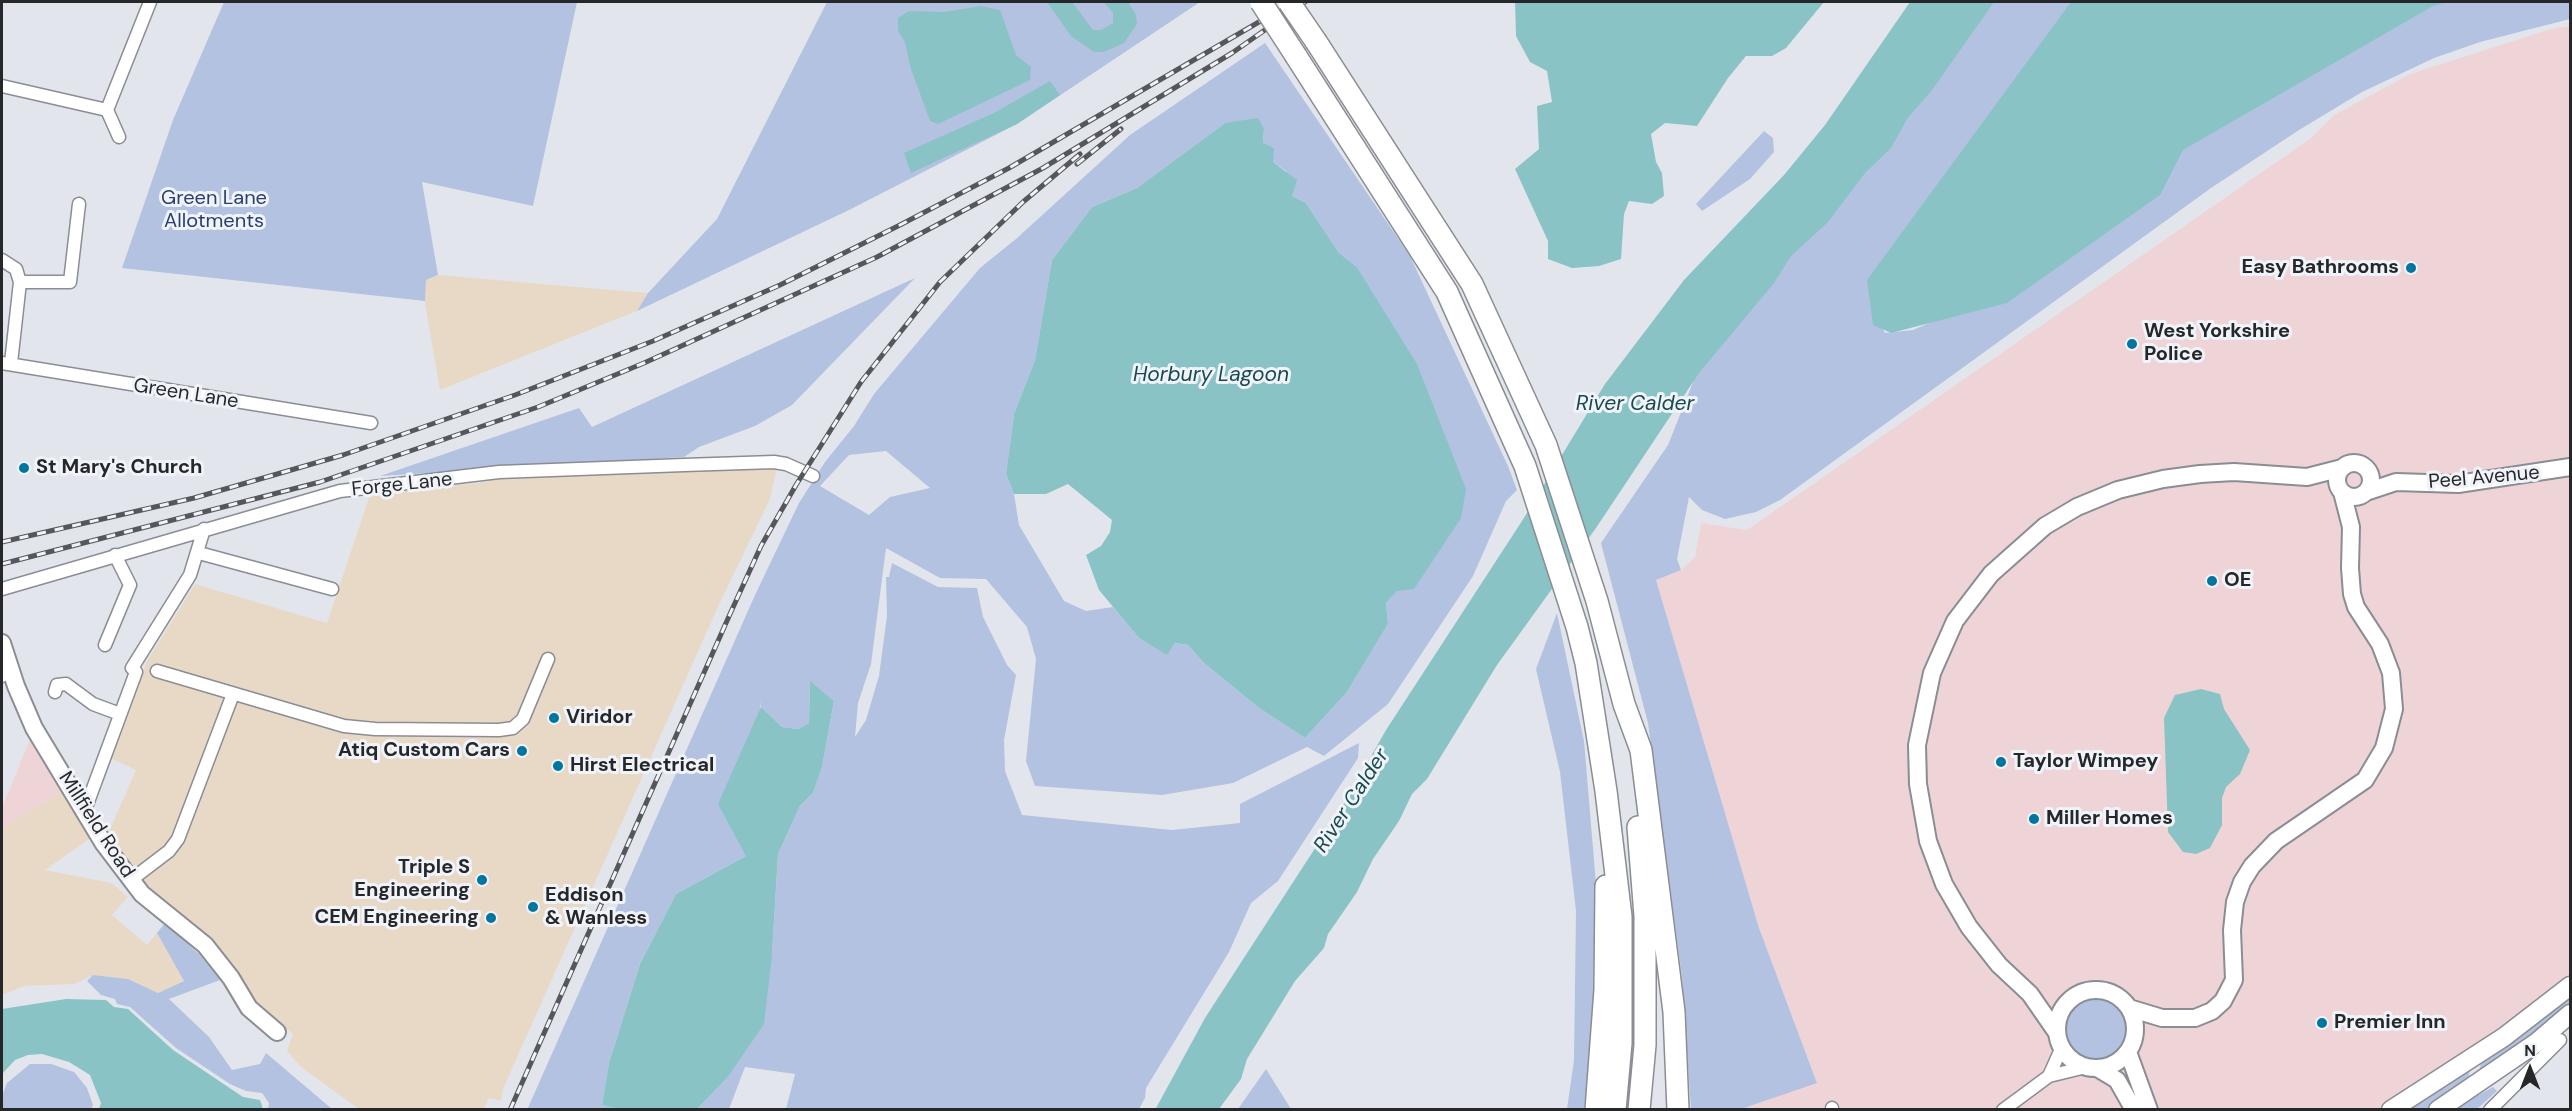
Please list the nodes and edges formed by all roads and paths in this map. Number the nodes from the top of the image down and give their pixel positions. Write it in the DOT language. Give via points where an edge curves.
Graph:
graph roads {
  1 [pos="150,2"];
  2 [pos="1261,2"];
  3 [pos="1289,2"];
  4 [pos="2,86"];
  5 [pos="107,110"];
  6 [pos="119,137"];
  7 [pos="78,204"];
  8 [pos="2,260"];
  9 [pos="20,282"];
  10 [pos="6,363"];
  11 [pos="371,423"];
  12 [pos="2571,467"];
  13 [pos="2342,468"];
  14 [pos="2366,468"];
  15 [pos="813,476"];
  16 [pos="2307,477"];
  17 [pos="2396,482"];
  18 [pos="2340,489"];
  19 [pos="2366,493"];
  20 [pos="2352,527"];
  21 [pos="204,529"];
  22 [pos="199,553"];
  23 [pos="115,555"];
  24 [pos="2,589"];
  25 [pos="332,589"];
  26 [pos="2,643"];
  27 [pos="105,645"];
  28 [pos="548,659"];
  29 [pos="5,671"];
  30 [pos="157,671"];
  31 [pos="55,692"];
  32 [pos="233,694"];
  33 [pos="1624,704"];
  34 [pos="120,714"];
  35 [pos="1606,791"];
  36 [pos="85,810"];
  37 [pos="131,880"];
  38 [pos="2571,986"];
  39 [pos="2030,994"];
  40 [pos="2071,999"];
  41 [pos="2129,1008"];
  42 [pos="2571,1014"];
  43 [pos="2162,1018"];
  44 [pos="277,1032"];
  45 [pos="2135,1033"];
  46 [pos="2059,1040"];
  47 [pos="2560,1040"];
  48 [pos="2128,1052"];
  49 [pos="2091,1067"];
  50 [pos="2049,1076"];
  51 [pos="1596,1110"];
  52 [pos="1615,1110"];
  53 [pos="1639,1110"];
  54 [pos="1678,1110"];
  55 [pos="2003,1110"];
  56 [pos="2134,1110"];
  57 [pos="2149,1110"];
  58 [pos="2391,1110"];
  59 [pos="2438,1110"];
  60 [pos="2490,1110"];
  1 -- 5 [label="street"];
  2 -- 35 [label="highway, bridge" via="1447,292 1525,466 1586,663"];
  3 -- 33 [label="highway, bridge" via="1472,284 1546,445 1597,601"];
  4 -- 5 [label="street"];
  5 -- 6 [label="street"];
  7 -- 9 [label="street" via="70,282"];
  8 -- 9 [label="street" via="16,269"];
  9 -- 10 [label="street"];
  10 -- 11 [label="street, Green Lane"];
  12 -- 17 [label="street, Peel Avenue" via="2458,484"];
  13 -- 14 [label="street, Peel Avenue" via="2352,463"];
  13 -- 16 [label="street, Peel Avenue"];
  13 -- 18 [label="street" via="2337,479"];
  14 -- 17 [label="street, Peel Avenue"];
  14 -- 19 [label="street" via="2372,481"];
  15 -- 21 [label="street, Forge Lane" via="774,462 499,472 340,491"];
  16 -- 18 [label="street, Peel Avenue"];
  16 -- 39 [label="street, Peel Avenue" via="2200,474 2118,490 2077,507 2018,547 1955,621 1932,673 1921,719 1917,764 1923,818 1936,864 1957,908 1999,965"];
  17 -- 19 [label="street, Peel Avenue"];
  18 -- 19 [label="street, Peel Avenue" via="2350,497"];
  18 -- 20 [label="street"];
  19 -- 20 [label="street"];
  20 -- 43 [label="street" via="2352,594 2391,673 2394,709 2384,748 2365,780 2276,841 2252,866 2235,902 2234,980 2223,1001 2195,1018"];
  21 -- 22 [label="street"];
  21 -- 23 [label="street, Forge Lane"];
  22 -- 25 [label="street"];
  22 -- 34 [label="street" via="190,575 134,663 132,668 136,672"];
  23 -- 24 [label="street, Forge Lane"];
  23 -- 27 [label="street" via="130,585"];
  26 -- 29 [label="street, Millfield Road"];
  28 -- 32 [label="street" via="523,719 513,728 498,730 363,729"];
  29 -- 36 [label="street, Millfield Road" via="34,728"];
  30 -- 32 [label="street"];
  31 -- 34 [label="street" via="57,685 66,684 93,704"];
  32 -- 37 [label="street" via="178,839 169,851"];
  33 -- 53 [label="highway" via="1645,916 1645,1045"];
  33 -- 54 [label="highway" via="1641,750 1653,835 1674,1012"];
  34 -- 36 [label="street"];
  35 -- 51 [label="highway" via="1605,990"];
  35 -- 52 [label="highway" via="1622,918 1621,1043"];
  36 -- 37 [label="street, Millfield Road"];
  37 -- 44 [label="street, Millfield Road" via="142,894 205,945 249,1008"];
  38 -- 58 [label="main road" via="2504,1037"];
  39 -- 40 [label="street" via="2049,1000"];
  39 -- 46 [label="street, Peel Avenue"];
  40 -- 41 [label="street" via="2083,992 2102,991 2115,995"];
  40 -- 46 [label="street" via="2060,1014"];
  41 -- 43 [label="street"];
  41 -- 45 [label="street"];
  42 -- 59 [label="main road" via="2536,1043"];
  43 -- 45 [label="street"];
  45 -- 48 [label="street"];
  46 -- 49 [label="street" via="2072,1060"];
  46 -- 50 [label="street"];
  47 -- 60 [label="street"];
  48 -- 49 [label="street" via="2114,1064"];
  48 -- 57 [label="street"];
  49 -- 50 [label="street"];
  49 -- 56 [label="street" via="2116,1080"];
  50 -- 55 [label="street"];
}
